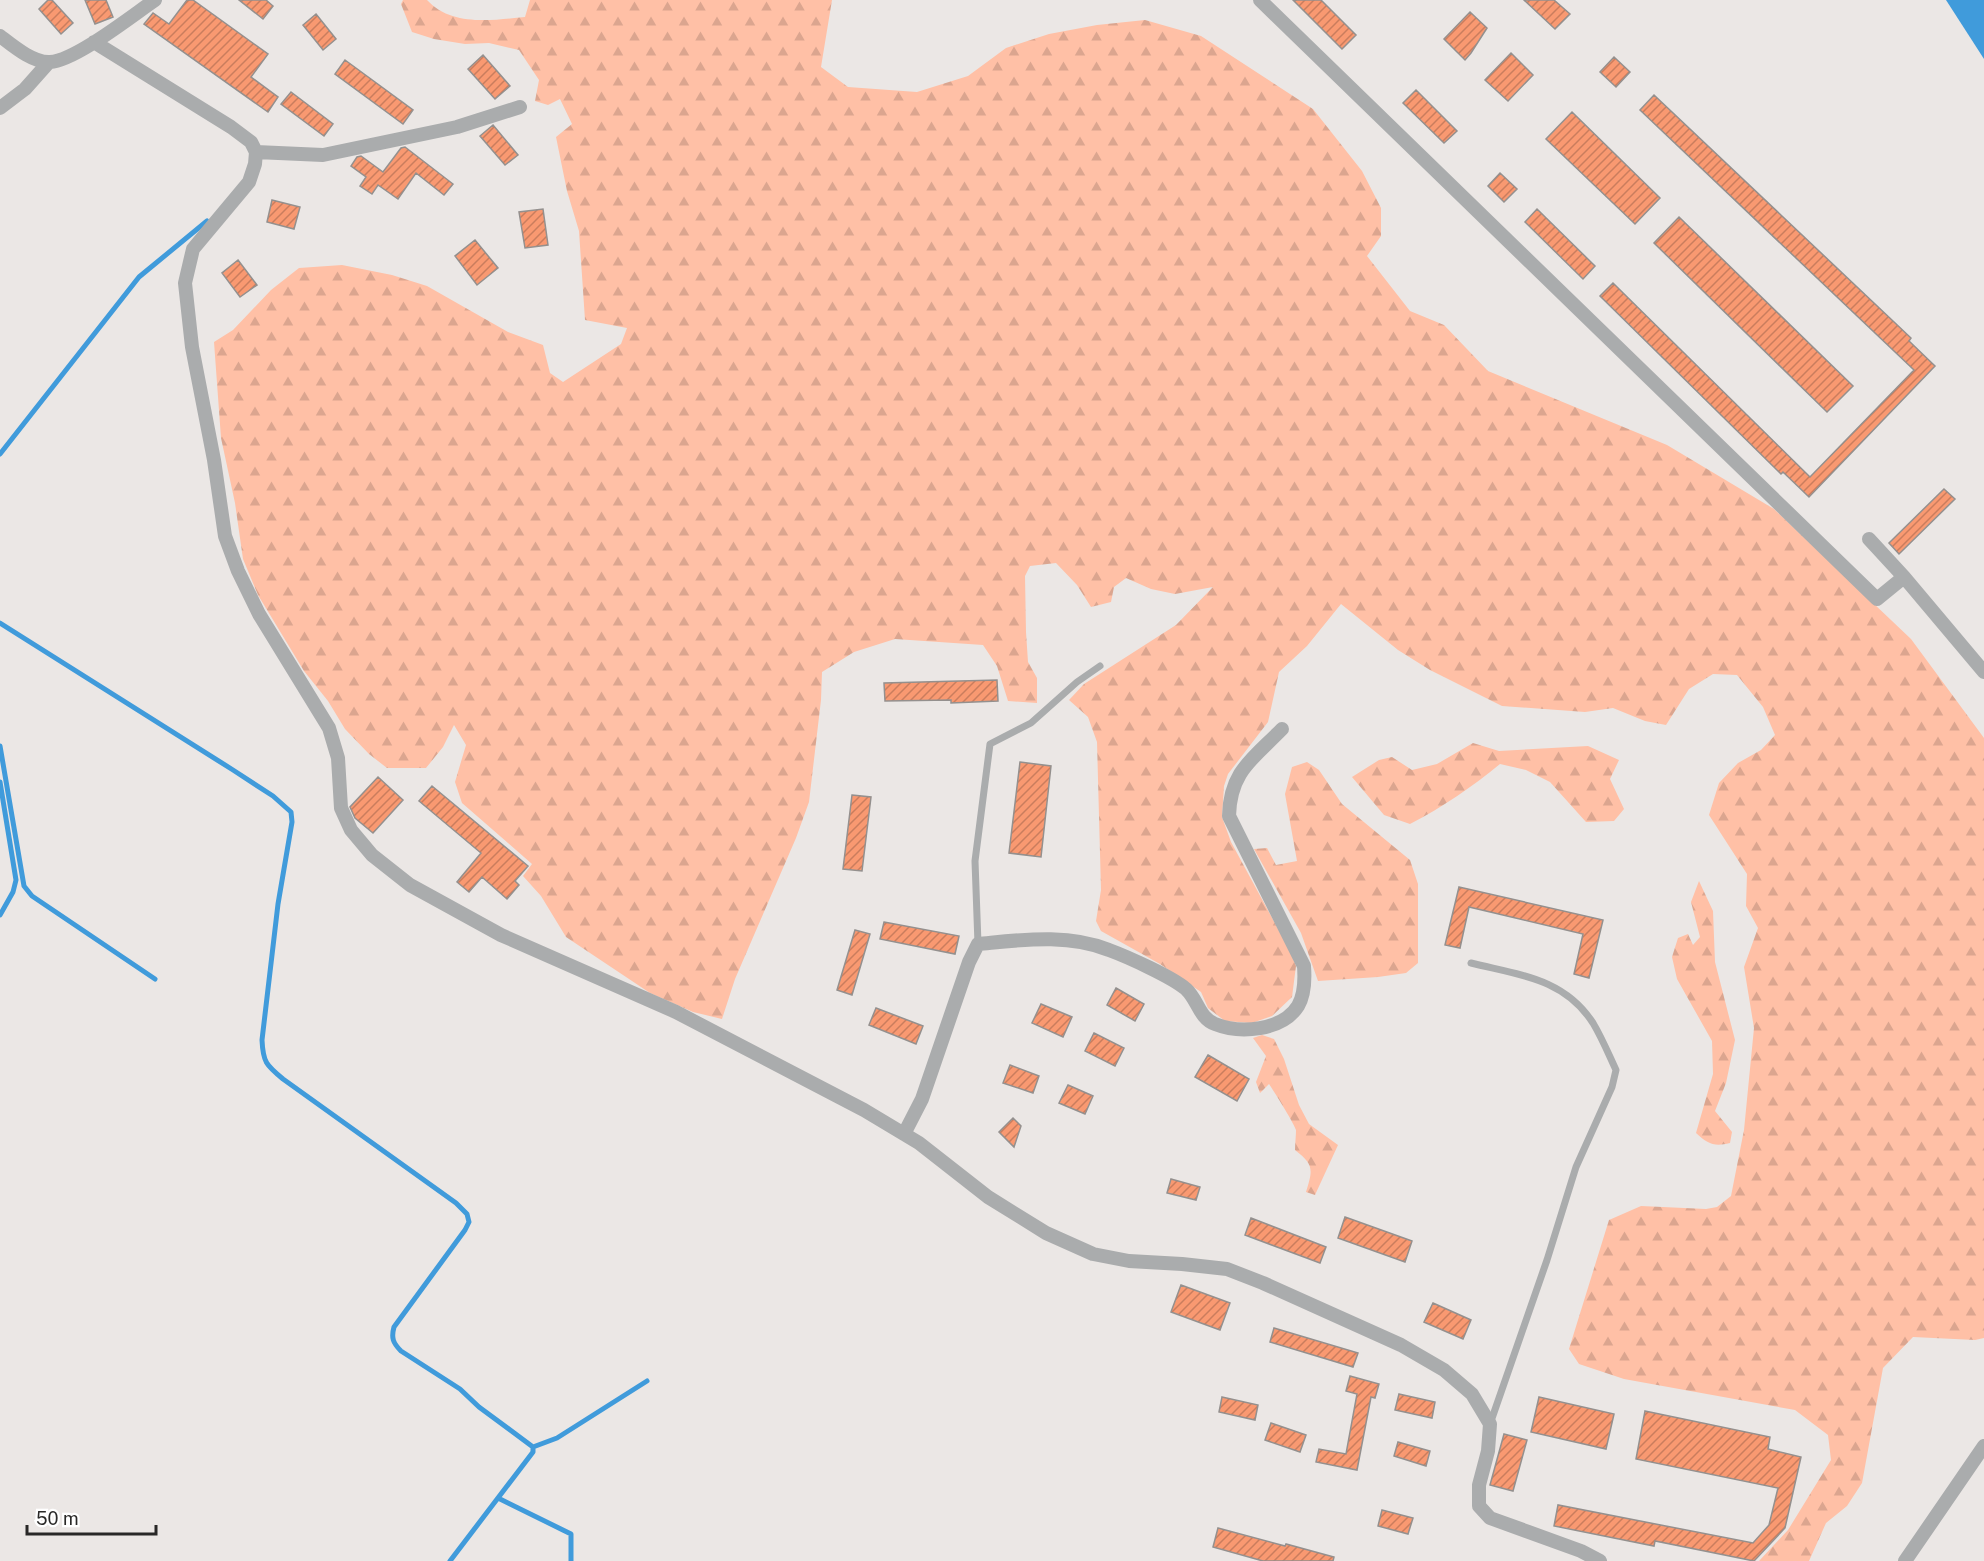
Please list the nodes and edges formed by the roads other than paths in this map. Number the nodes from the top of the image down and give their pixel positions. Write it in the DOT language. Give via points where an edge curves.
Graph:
graph roads {
  1 [pos="155,0"];
  2 [pos="1260,0"];
  3 [pos="0,36"];
  4 [pos="94,42"];
  5 [pos="49,62"];
  6 [pos="520,107"];
  7 [pos="0,108"];
  8 [pos="256,152"];
  9 [pos="1869,540"];
  10 [pos="1904,578"];
  11 [pos="1100,666"];
  12 [pos="1984,672"];
  13 [pos="1282,729"];
  14 [pos="978,944"];
  15 [pos="1471,963"];
  16 [pos="904,1134"];
  17 [pos="1490,1424"];
  18 [pos="1984,1446"];
  19 [pos="1599,1561"];
  20 [pos="1905,1561"];
  1 -- 4 [label="street"];
  2 -- 10 [label="street" via="1877,599"];
  3 -- 5 [label="street" via="30,56"];
  4 -- 5 [label="street"];
  4 -- 8 [label="street" via="231,127 251,142"];
  5 -- 7 [label="street" via="25,89"];
  6 -- 8 [label="street" via="457,127 323,155"];
  8 -- 16 [label="street" via="249,182 193,249 185,283 192,347 225,536 259,614 329,728 338,758 341,808 351,830 372,855 410,885 501,936 676,1012"];
  9 -- 10 [label="street"];
  10 -- 12 [label="street"];
  11 -- 14 [label="lane" via="1031,723 990,744 975,861"];
  13 -- 14 [label="street" via="1237,776 1229,797 1229,816 1304,966 1305,982 1298,1007 1283,1019 1265,1027 1236,1030 1213,1024 1187,990 1108,949 1063,939"];
  14 -- 16 [label="street" via="922,1099"];
  15 -- 17 [label="lane" via="1543,981 1568,994 1593,1023 1616,1070 1576,1167"];
  16 -- 17 [label="street" via="988,1197 1046,1233 1093,1254 1227,1269 1401,1345 1444,1370 1472,1394"];
  17 -- 19 [label="street" via="1479,1506 1490,1518"];
  18 -- 20 [label="street"];
}
